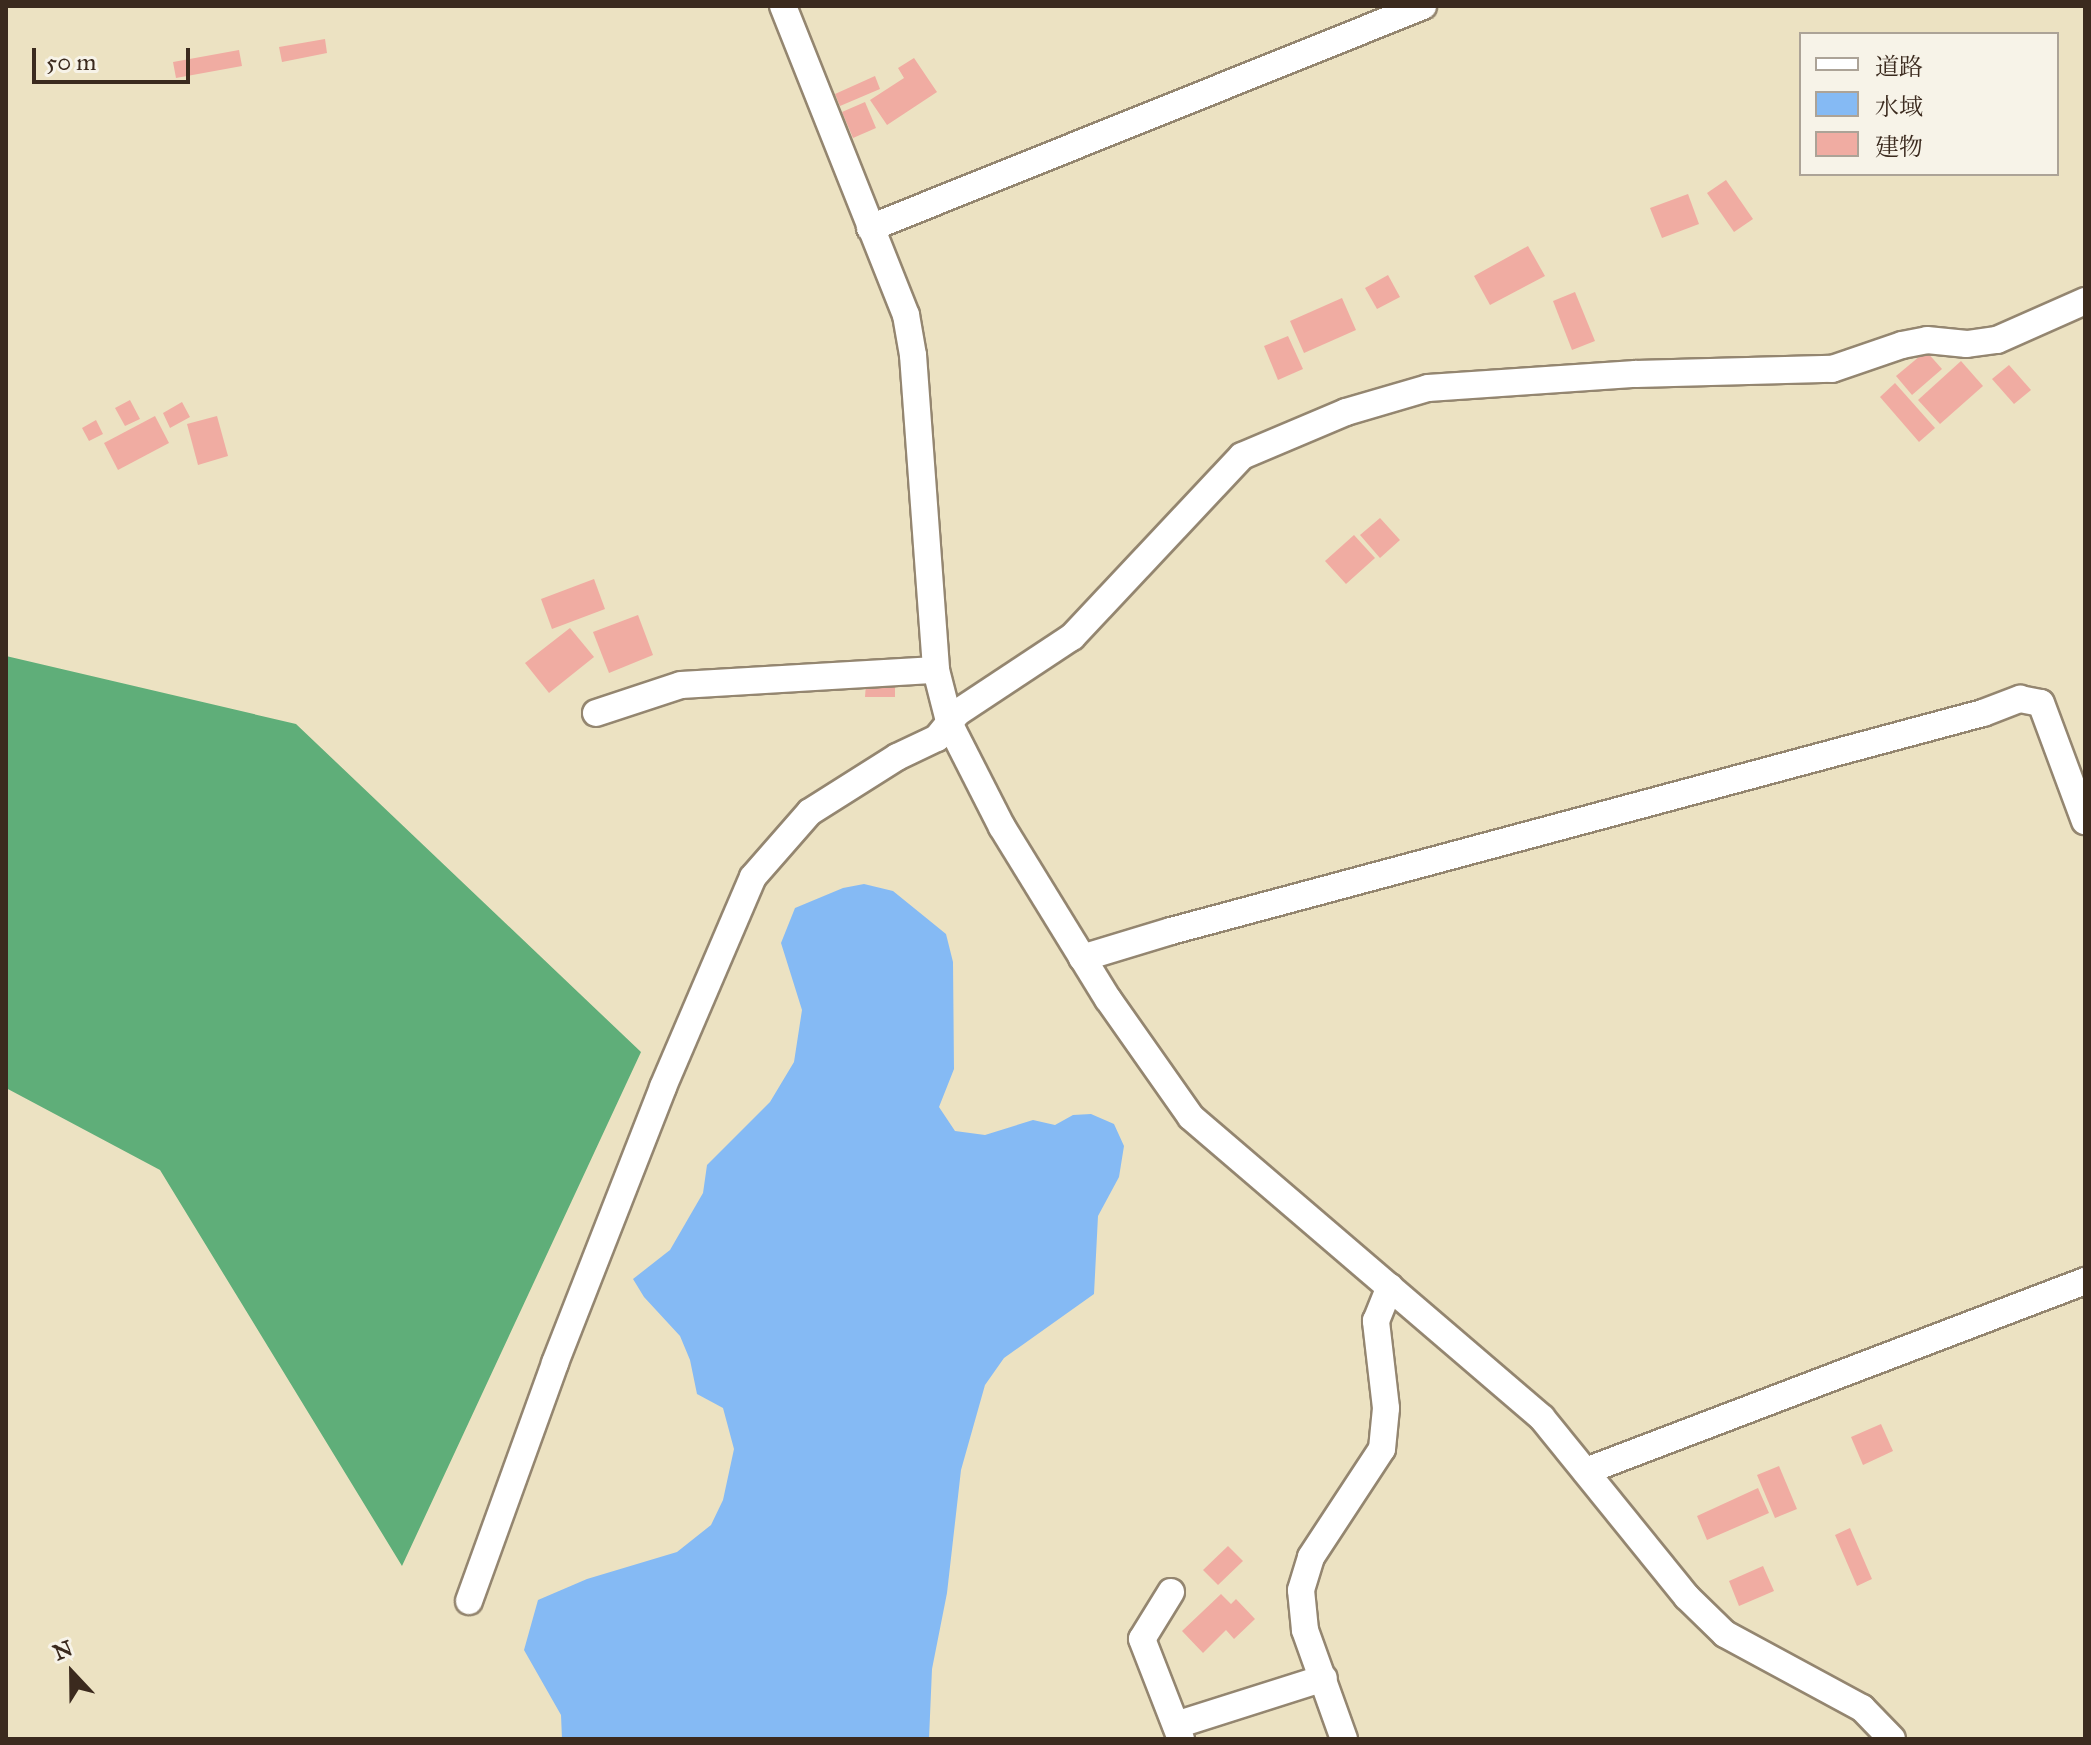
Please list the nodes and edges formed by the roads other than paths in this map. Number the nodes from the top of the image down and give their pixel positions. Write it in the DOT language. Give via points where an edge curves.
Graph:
graph roads {
  1 [pos="783,6"];
  2 [pos="1423,6"];
  3 [pos="870,228"];
  4 [pos="2085,301"];
  5 [pos="936,670"];
  6 [pos="596,713"];
  7 [pos="950,725"];
  8 [pos="2085,821"];
  9 [pos="1082,958"];
  10 [pos="2085,1281"];
  11 [pos="1390,1287"];
  12 [pos="1586,1471"];
  13 [pos="1171,1592"];
  14 [pos="469,1601"];
  15 [pos="1324,1678"];
  16 [pos="1178,1732"];
  17 [pos="1344,1739"];
  18 [pos="1892,1739"];
  1 -- 3 [label="street"];
  2 -- 3 [label="street"];
  3 -- 5 [label="street" via="911,339"];
  4 -- 7 [label="street" via="1997,340 1927,340 1832,369 1452,385 1346,412 1242,456 1072,637 969,704"];
  5 -- 6 [label="street" via="681,685"];
  5 -- 7 [label="street"];
  7 -- 9 [label="street" via="995,815"];
  7 -- 14 [label="street" via="937,738 810,812 753,877 657,1101"];
  8 -- 9 [label="street" via="2041,703 2020,699"];
  9 -- 11 [label="street" via="1191,1117"];
  10 -- 12 [label="street"];
  11 -- 12 [label="street" via="1542,1418"];
  11 -- 15 [label="street" via="1376,1321 1386,1408 1382,1449 1311,1557 1301,1590 1305,1630"];
  12 -- 18 [label="street" via="1687,1597 1725,1634 1862,1708"];
  13 -- 16 [label="street" via="1142,1637"];
  15 -- 16 [label="street"];
  15 -- 17 [label="street"];
}
